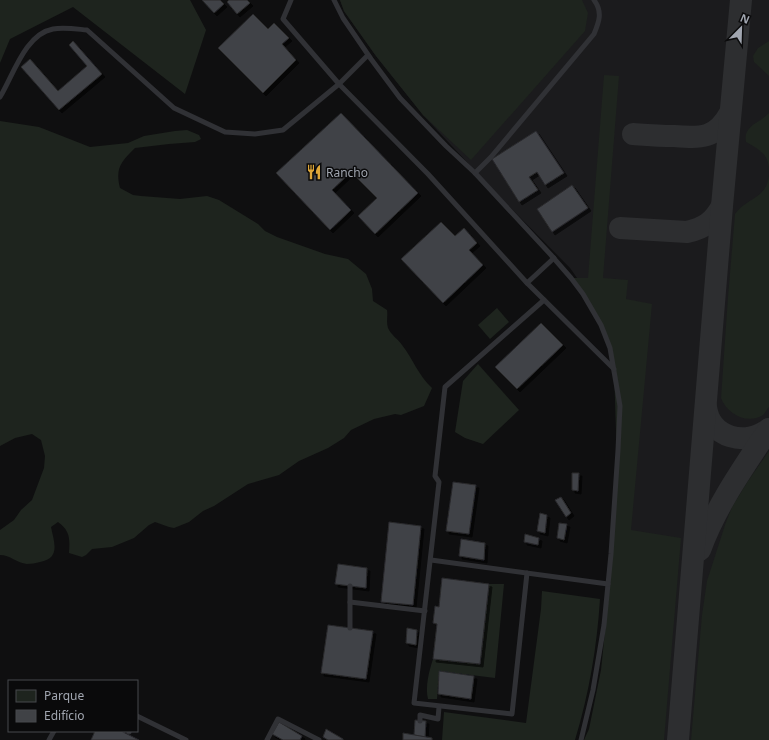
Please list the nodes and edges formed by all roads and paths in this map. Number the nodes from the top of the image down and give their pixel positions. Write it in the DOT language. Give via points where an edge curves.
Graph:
graph roads {
  1 [pos="291,0"];
  2 [pos="334,0"];
  3 [pos="594,0"];
  4 [pos="368,55"];
  5 [pos="339,84"];
  6 [pos="0,97"];
  7 [pos="475,173"];
  8 [pos="554,258"];
  9 [pos="527,283"];
  10 [pos="544,300"];
  11 [pos="614,369"];
  12 [pos="431,560"];
  13 [pos="528,573"];
  14 [pos="608,584"];
  15 [pos="350,586"];
  16 [pos="350,602"];
  17 [pos="425,612"];
  18 [pos="350,628"];
  19 [pos="439,706"];
  20 [pos="138,716"];
  21 [pos="420,721"];
  22 [pos="186,740"];
  23 [pos="267,740"];
  24 [pos="319,740"];
  25 [pos="581,740"];
  1 -- 5 [label="lane" via="283,19"];
  2 -- 4 [label="lane"];
  3 -- 7 [label="lane" via="600,19 594,34"];
  4 -- 5 [label="lane"];
  4 -- 7 [label="lane" via="400,98"];
  5 -- 6 [label="lane" via="283,130 255,134 224,132 174,108 87,30 52,29 36,37 22,55"];
  5 -- 9 [label="lane" via="428,174"];
  7 -- 8 [label="lane"];
  8 -- 9 [label="lane"];
  8 -- 11 [label="lane" via="583,294 601,326 610,348"];
  9 -- 10 [label="lane"];
  10 -- 11 [label="lane"];
  10 -- 12 [label="lane" via="445,386 435,476 439,482"];
  11 -- 14 [label="lane" via="620,411"];
  12 -- 13 [label="lane"];
  12 -- 17 [label="lane"];
  13 -- 14 [label="lane"];
  13 -- 19 [label="lane" via="512,714"];
  14 -- 25 [label="lane" via="593,690"];
  15 -- 16 [label="lane"];
  16 -- 17 [label="lane"];
  16 -- 18 [label="lane"];
  17 -- 19 [label="lane" via="414,703"];
  19 -- 21 [label="lane" via="438,719 420,715"];
  20 -- 22 [label="lane"];
  23 -- 24 [label="lane" via="278,719"];
}
